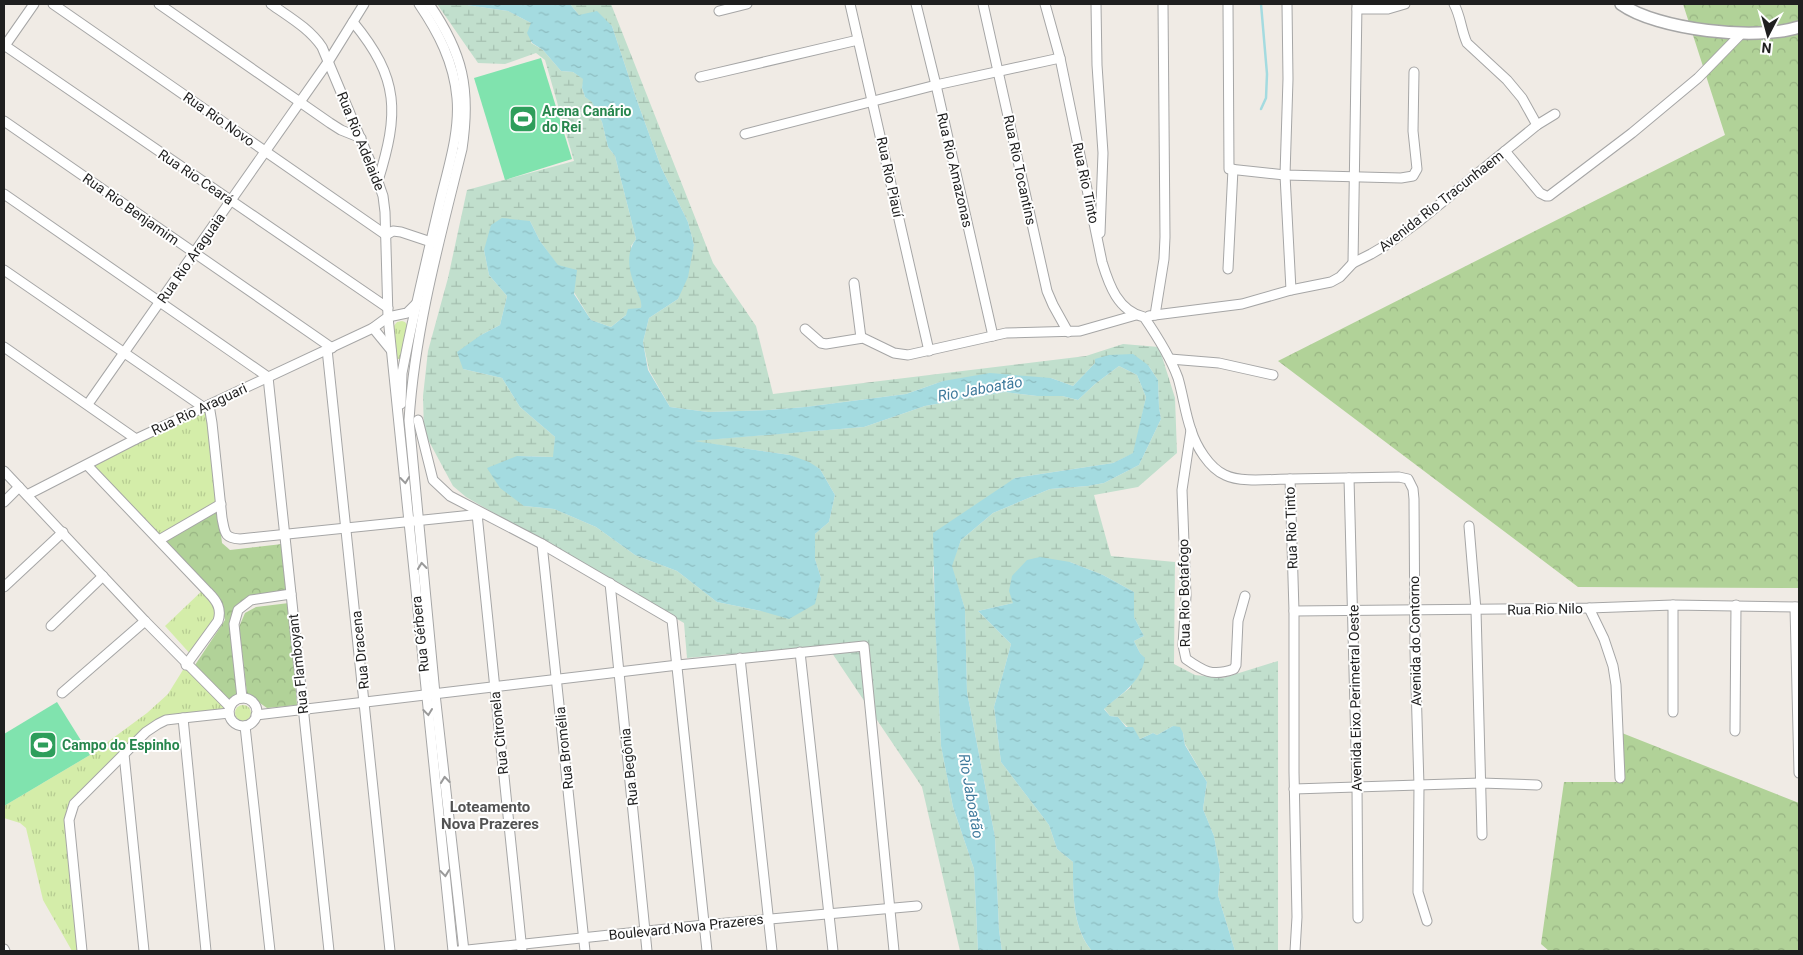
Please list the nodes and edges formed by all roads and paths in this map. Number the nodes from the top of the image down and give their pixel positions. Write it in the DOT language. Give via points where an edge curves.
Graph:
graph roads {
  1 [pos="34,4"];
  2 [pos="53,4"];
  3 [pos="159,4"];
  4 [pos="271,4"];
  5 [pos="364,4"];
  6 [pos="419,4"];
  7 [pos="429,4"];
  8 [pos="748,4"];
  9 [pos="850,4"];
  10 [pos="916,4"];
  11 [pos="983,4"];
  12 [pos="1046,4"];
  13 [pos="1096,4"];
  14 [pos="1163,4"];
  15 [pos="1228,4"];
  16 [pos="1287,4"];
  17 [pos="1405,4"];
  18 [pos="1454,4"];
  19 [pos="1621,4"];
  20 [pos="1357,6"];
  21 [pos="718,11"];
  22 [pos="353,22"];
  23 [pos="1799,27"];
  24 [pos="1742,33"];
  25 [pos="858,40"];
  26 [pos="4,46"];
  27 [pos="1060,58"];
  28 [pos="328,62"];
  29 [pos="999,71"];
  30 [pos="1414,72"];
  31 [pos="700,77"];
  32 [pos="936,85"];
  33 [pos="873,101"];
  34 [pos="300,102"];
  35 [pos="1555,114"];
  36 [pos="4,121"];
  37 [pos="1537,125"];
  38 [pos="745,134"];
  39 [pos="361,138"];
  40 [pos="266,151"];
  41 [pos="1505,152"];
  42 [pos="1231,169"];
  43 [pos="1285,174"];
  44 [pos="1353,177"];
  45 [pos="378,182"];
  46 [pos="4,194"];
  47 [pos="231,201"];
  48 [pos="386,235"];
  49 [pos="431,242"];
  50 [pos="1099,245"];
  51 [pos="194,252"];
  52 [pos="1353,262"];
  53 [pos="1228,269"];
  54 [pos="4,270"];
  55 [pos="854,283"];
  56 [pos="1291,290"];
  57 [pos="159,302"];
  58 [pos="417,303"];
  59 [pos="388,313"];
  60 [pos="1154,315"];
  61 [pos="1140,316"];
  62 [pos="373,328"];
  63 [pos="805,329"];
  64 [pos="1068,332"];
  65 [pos="993,336"];
  66 [pos="861,338"];
  67 [pos="4,347"];
  68 [pos="330,348"];
  69 [pos="390,350"];
  70 [pos="929,351"];
  71 [pos="124,352"];
  72 [pos="1170,359"];
  73 [pos="1273,375"];
  74 [pos="268,377"];
  75 [pos="88,404"];
  76 [pos="206,406"];
  77 [pos="418,420"];
  78 [pos="1191,430"];
  79 [pos="400,432"];
  80 [pos="136,439"];
  81 [pos="87,465"];
  82 [pos="4,470"];
  83 [pos="1349,478"];
  84 [pos="1290,479"];
  85 [pos="19,487"];
  86 [pos="27,495"];
  87 [pos="4,502"];
  88 [pos="221,504"];
  89 [pos="480,514"];
  90 [pos="413,521"];
  91 [pos="1469,526"];
  92 [pos="347,529"];
  93 [pos="63,532"];
  94 [pos="285,535"];
  95 [pos="159,540"];
  96 [pos="542,544"];
  97 [pos="103,576"];
  98 [pos="610,583"];
  99 [pos="4,587"];
  100 [pos="291,594"];
  101 [pos="1245,596"];
  102 [pos="1673,605"];
  103 [pos="1736,605"];
  104 [pos="1797,607"];
  105 [pos="1589,608"];
  106 [pos="1415,609"];
  107 [pos="1352,610"];
  108 [pos="1476,610"];
  109 [pos="1294,611"];
  110 [pos="144,622"];
  111 [pos="50,626"];
  112 [pos="800,652"];
  113 [pos="740,658"];
  114 [pos="678,664"];
  115 [pos="186,665"];
  116 [pos="619,672"];
  117 [pos="557,679"];
  118 [pos="494,686"];
  119 [pos="62,693"];
  120 [pos="431,694"];
  121 [pos="242,698"];
  122 [pos="365,702"];
  123 [pos="229,710"];
  124 [pos="303,710"];
  125 [pos="1673,712"];
  126 [pos="256,715"];
  127 [pos="183,718"];
  128 [pos="245,726"];
  129 [pos="1735,731"];
  130 [pos="124,754"];
  131 [pos="1799,773"];
  132 [pos="1620,778"];
  133 [pos="1481,783"];
  134 [pos="1537,785"];
  135 [pos="1357,786"];
  136 [pos="1419,786"];
  137 [pos="1294,789"];
  138 [pos="1482,835"];
  139 [pos="917,906"];
  140 [pos="889,908"];
  141 [pos="830,914"];
  142 [pos="1358,918"];
  143 [pos="768,919"];
  144 [pos="1427,921"];
  145 [pos="704,925"];
  146 [pos="645,931"];
  147 [pos="584,938"];
  148 [pos="522,948"];
  149 [pos="82,951"];
  150 [pos="144,951"];
  151 [pos="206,951"];
  152 [pos="270,951"];
  153 [pos="329,951"];
  154 [pos="390,951"];
  155 [pos="459,951"];
  156 [pos="585,951"];
  157 [pos="647,951"];
  158 [pos="707,951"];
  159 [pos="772,951"];
  160 [pos="833,951"];
  161 [pos="894,951"];
  162 [pos="1295,951"];
  1 -- 26 [label="street"];
  2 -- 40 [label="street, Rua Rio Novo"];
  3 -- 34 [label="street"];
  4 -- 28 [label="street, Rua Rio Adelaide" via="315,37"];
  5 -- 22 [label="street, Rua Rio Araguaia"];
  6 -- 49 [label="street" via="445,48 453,75 458,116"];
  7 -- 90 [label="street" via="449,34 463,73 466,123 412,377 409,420"];
  8 -- 21 [label="street"];
  9 -- 25 [label="street, Rua Rio Piauí"];
  10 -- 32 [label="street, Rua Rio Amazonas"];
  11 -- 29 [label="street, Rua Rio Tocantins"];
  12 -- 27 [label="street, Rua Rio Tinto"];
  13 -- 50 [label="street" via="1103,153"];
  14 -- 60 [label="street" via="1165,237"];
  15 -- 42 [label="street"];
  16 -- 43 [label="street"];
  17 -- 20 [label="street" via="1388,9"];
  18 -- 37 [label="street" via="1466,43 1507,80"];
  19 -- 24 [label="street" via="1657,22"];
  20 -- 44 [label="street"];
  22 -- 28 [label="street, Rua Rio Araguaia"];
  22 -- 45 [label="street" via="370,42 382,64 392,102 387,152"];
  23 -- 24 [label="street" via="1768,33"];
  24 -- 41 [label="street" via="1690,84 1549,196 1540,193"];
  25 -- 31 [label="street"];
  25 -- 33 [label="street, Rua Rio Piauí"];
  26 -- 47 [label="street, Rua Rio Ceará"];
  27 -- 29 [label="street"];
  27 -- 50 [label="street, Rua Rio Tinto"];
  28 -- 34 [label="street, Rua Rio Araguaia"];
  28 -- 39 [label="street, Rua Rio Adelaide"];
  29 -- 32 [label="street"];
  29 -- 64 [label="street, Rua Rio Tocantins" via="1047,290"];
  30 -- 44 [label="street" via="1416,173 1401,178"];
  32 -- 33 [label="street"];
  32 -- 65 [label="street, Rua Rio Amazonas"];
  33 -- 38 [label="street"];
  33 -- 70 [label="street, Rua Rio Piauí"];
  34 -- 39 [label="street" via="341,130"];
  34 -- 40 [label="street, Rua Rio Araguaia"];
  35 -- 37 [label="street, Avenida Rio Tracunhaem"];
  36 -- 51 [label="street, Rua Rio Benjamim"];
  37 -- 41 [label="street, Avenida Rio Tracunhaem"];
  39 -- 45 [label="street, Rua Rio Adelaide"];
  40 -- 47 [label="street, Rua Rio Araguaia"];
  40 -- 48 [label="street, Rua Rio Novo"];
  41 -- 52 [label="street, Avenida Rio Tracunhaem" via="1388,244"];
  42 -- 43 [label="street"];
  42 -- 53 [label="street"];
  43 -- 44 [label="street"];
  43 -- 56 [label="street"];
  44 -- 52 [label="street"];
  45 -- 48 [label="street, Rua Rio Adelaide" via="384,204"];
  46 -- 57 [label="street"];
  47 -- 51 [label="street, Rua Rio Araguaia"];
  47 -- 59 [label="street, Rua Rio Ceará"];
  48 -- 49 [label="street" via="393,231 401,232"];
  48 -- 59 [label="street, Rua Rio Adelaide"];
  49 -- 58 [label="street"];
  50 -- 61 [label="street, Rua Rio Tinto" via="1109,286 1126,309"];
  51 -- 57 [label="street, Rua Rio Araguaia"];
  51 -- 68 [label="street, Rua Rio Benjamim"];
  52 -- 56 [label="street, Avenida Rio Tracunhaem" via="1331,282"];
  54 -- 71 [label="street"];
  55 -- 66 [label="street"];
  56 -- 60 [label="street, Avenida Rio Tracunhaem" via="1242,304"];
  57 -- 71 [label="street, Rua Rio Araguaia"];
  57 -- 74 [label="street"];
  58 -- 59 [label="street" via="407,313"];
  58 -- 79 [label="street" via="402,373"];
  59 -- 62 [label="street"];
  59 -- 69 [label="street, Rua Gérbera"];
  60 -- 61 [label="street, Avenida Rio Tracunhaem"];
  61 -- 64 [label="street, Avenida Rio Tracunhaem"];
  61 -- 72 [label="street, Rua Rio Tinto" via="1160,340"];
  62 -- 68 [label="street, Rua Rio Araguari"];
  62 -- 69 [label="street"];
  63 -- 66 [label="street" via="826,344"];
  64 -- 65 [label="street, Avenida Rio Tracunhaem" via="1019,332"];
  65 -- 70 [label="street, Avenida Rio Tracunhaem"];
  66 -- 70 [label="street, Avenida Rio Tracunhaem" via="894,354"];
  67 -- 75 [label="street"];
  68 -- 74 [label="street, Rua Rio Araguari"];
  68 -- 92 [label="street, Rua Dracena"];
  69 -- 79 [label="street, Rua Gérbera"];
  71 -- 75 [label="street, Rua Rio Araguaia"];
  71 -- 76 [label="street"];
  72 -- 73 [label="street" via="1219,363"];
  72 -- 78 [label="street, Rua Rio Tinto"];
  74 -- 76 [label="street, Rua Rio Araguari"];
  74 -- 94 [label="street, Rua Flamboyant"];
  75 -- 80 [label="street"];
  76 -- 80 [label="street, Rua Rio Araguari"];
  76 -- 88 [label="street" via="212,423"];
  77 -- 89 [label="street" via="433,480 450,496"];
  78 -- 84 [label="street, Rua Rio Tinto" via="1204,455 1225,475 1240,480"];
  78 -- 101 [label="street, Rua Rio Botafogo" via="1182,490 1186,596 1183,645 1186,659 1202,671 1234,669 1238,621"];
  79 -- 90 [label="street, Rua Gérbera, one-way"];
  80 -- 81 [label="street, Rua Rio Araguari"];
  81 -- 86 [label="street, Rua Rio Araguari"];
  81 -- 95 [label="street"];
  82 -- 85 [label="street"];
  83 -- 84 [label="street, Avenida do Contorno"];
  83 -- 106 [label="street, Avenida do Contorno" via="1399,477 1411,483"];
  83 -- 107 [label="street, Avenida Eixo Perimetral Oeste"];
  84 -- 109 [label="street, Rua Rio Tinto"];
  85 -- 86 [label="street"];
  85 -- 87 [label="street"];
  86 -- 93 [label="street"];
  88 -- 94 [label="street" via="225,532 232,539"];
  88 -- 95 [label="street"];
  89 -- 90 [label="street"];
  89 -- 96 [label="street"];
  89 -- 118 [label="street, Rua Citronela"];
  90 -- 92 [label="street"];
  90 -- 120 [label="street, Rua Gérbera"];
  91 -- 108 [label="street"];
  92 -- 94 [label="street"];
  92 -- 122 [label="street, Rua Dracena"];
  93 -- 97 [label="street"];
  93 -- 99 [label="street"];
  94 -- 100 [label="street, Rua Flamboyant"];
  95 -- 115 [label="street" via="214,598 220,609 218,621"];
  96 -- 98 [label="street"];
  96 -- 117 [label="street, Rua Bromélia"];
  97 -- 110 [label="street"];
  97 -- 111 [label="street"];
  98 -- 114 [label="street" via="672,620"];
  98 -- 116 [label="street, Rua Begônia"];
  100 -- 121 [label="street" via="251,600 238,610 234,624"];
  100 -- 124 [label="street, Rua Flamboyant"];
  102 -- 103 [label="street, Rua Rio Nilo"];
  102 -- 105 [label="street, Rua Rio Nilo"];
  102 -- 125 [label="street"];
  103 -- 104 [label="street, Rua Rio Nilo"];
  103 -- 129 [label="street"];
  104 -- 131 [label="street, Rua Rio Nilo"];
  105 -- 108 [label="street, Rua Rio Nilo"];
  105 -- 132 [label="street" via="1613,666"];
  106 -- 107 [label="street, Rua Rio Nilo"];
  106 -- 108 [label="street, Rua Rio Nilo"];
  106 -- 136 [label="street, Avenida do Contorno"];
  107 -- 109 [label="street, Rua Rio Nilo"];
  107 -- 135 [label="street, Avenida Eixo Perimetral Oeste"];
  108 -- 133 [label="street"];
  109 -- 137 [label="street, Rua Rio Tinto"];
  110 -- 115 [label="street"];
  110 -- 119 [label="street"];
  112 -- 113 [label="street"];
  112 -- 140 [label="street" via="864,646"];
  112 -- 141 [label="street"];
  113 -- 114 [label="street"];
  113 -- 143 [label="street"];
  114 -- 116 [label="street"];
  114 -- 145 [label="street"];
  115 -- 123 [label="street"];
  116 -- 117 [label="street"];
  116 -- 146 [label="street, Rua Begônia"];
  117 -- 118 [label="street"];
  117 -- 147 [label="street, Rua Bromélia"];
  118 -- 120 [label="street"];
  118 -- 148 [label="street, Rua Citronela"];
  120 -- 122 [label="street"];
  120 -- 155 [label="street, Rua Gérbera"];
  121 -- 123 [label="street" via="234,701"];
  121 -- 126 [label="street" via="252,702"];
  122 -- 124 [label="street"];
  122 -- 154 [label="street, Rua Dracena"];
  123 -- 127 [label="street"];
  123 -- 128 [label="street" via="230,718"];
  124 -- 126 [label="street"];
  124 -- 153 [label="street, Rua Flamboyant"];
  126 -- 128 [label="street"];
  127 -- 130 [label="street" via="158,724"];
  127 -- 151 [label="street"];
  128 -- 152 [label="street"];
  130 -- 149 [label="street" via="74,804 69,820"];
  130 -- 150 [label="street"];
  133 -- 134 [label="street"];
  133 -- 136 [label="street"];
  133 -- 138 [label="street"];
  135 -- 136 [label="street"];
  135 -- 137 [label="street"];
  135 -- 142 [label="street, Avenida Eixo Perimetral Oeste"];
  136 -- 144 [label="street, Avenida do Contorno" via="1418,892"];
  137 -- 162 [label="street, Rua Rio Tinto"];
  139 -- 140 [label="street, Boulevard Nova Prazeres"];
  140 -- 141 [label="street, Boulevard Nova Prazeres"];
  140 -- 161 [label="street"];
  141 -- 143 [label="street, Boulevard Nova Prazeres"];
  141 -- 160 [label="street"];
  143 -- 145 [label="street, Boulevard Nova Prazeres"];
  143 -- 159 [label="street"];
  145 -- 146 [label="street, Boulevard Nova Prazeres"];
  145 -- 158 [label="street"];
  146 -- 147 [label="street, Boulevard Nova Prazeres"];
  146 -- 157 [label="street, Rua Begônia"];
  147 -- 148 [label="street, Boulevard Nova Prazeres"];
  147 -- 156 [label="street, Rua Bromélia"];
  148 -- 155 [label="street, Boulevard Nova Prazeres"];
}
